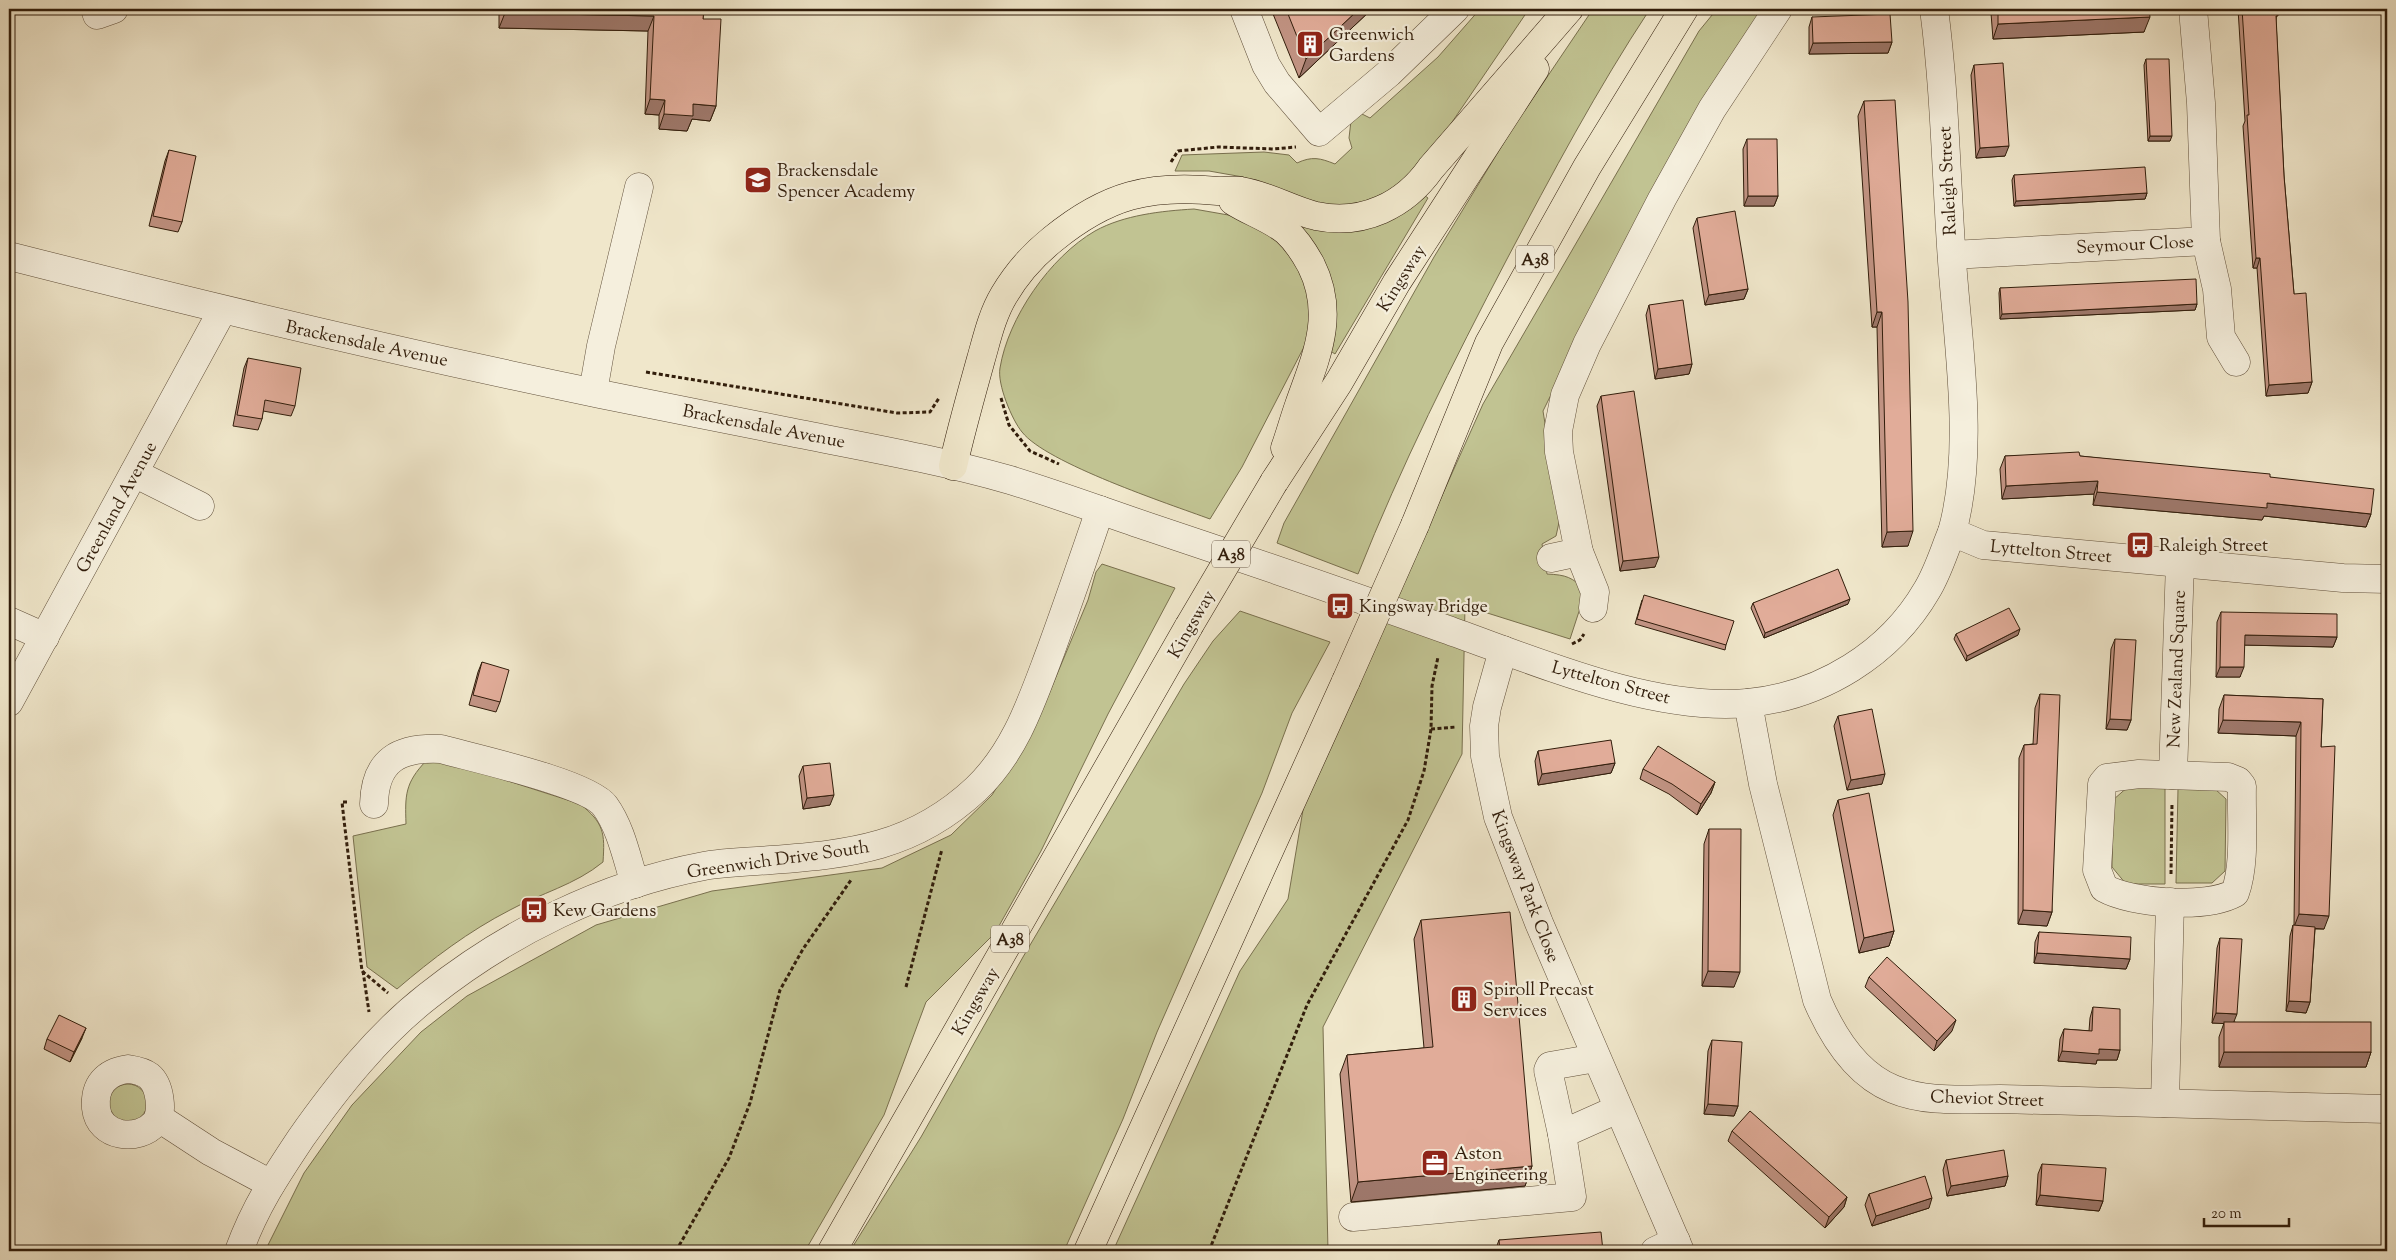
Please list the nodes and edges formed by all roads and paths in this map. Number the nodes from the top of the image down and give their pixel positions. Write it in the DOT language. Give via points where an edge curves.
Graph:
graph roads {
  1 [pos="95,9"];
  2 [pos="114,9"];
  3 [pos="1244,9"];
  4 [pos="1455,9"];
  5 [pos="1570,9"];
  6 [pos="1684,9"];
  7 [pos="1702,9"];
  8 [pos="1778,9"];
  9 [pos="1934,9"];
  10 [pos="2193,9"];
  11 [pos="1638,82"];
  12 [pos="1319,132"];
  13 [pos="639,187"];
  14 [pos="1166,188"];
  15 [pos="1218,191"];
  16 [pos="2206,241"];
  17 [pos="1952,255"];
  18 [pos="9,256"];
  19 [pos="222,311"];
  20 [pos="2236,362"];
  21 [pos="640,371"];
  22 [pos="976,376"];
  23 [pos="593,392"];
  24 [pos="940,396"];
  25 [pos="953,466"];
  26 [pos="1066,467"];
  27 [pos="134,473"];
  28 [pos="1276,478"];
  29 [pos="200,506"];
  30 [pos="1100,510"];
  31 [pos="1952,532"];
  32 [pos="1579,552"];
  33 [pos="1551,558"];
  34 [pos="2180,562"];
  35 [pos="2387,579"];
  36 [pos="1593,608"];
  37 [pos="9,621"];
  38 [pos="45,637"];
  39 [pos="1504,650"];
  40 [pos="1439,653"];
  41 [pos="9,702"];
  42 [pos="1748,703"];
  43 [pos="2173,775"];
  44 [pos="374,804"];
  45 [pos="953,807"];
  46 [pos="870,848"];
  47 [pos="635,884"];
  48 [pos="2170,902"];
  49 [pos="906,987"];
  50 [pos="410,1012"];
  51 [pos="1596,1058"];
  52 [pos="2165,1103"];
  53 [pos="1618,1109"];
  54 [pos="2387,1109"];
  55 [pos="159,1118"];
  56 [pos="1562,1134"];
  57 [pos="271,1184"];
  58 [pos="1353,1217"];
  59 [pos="1670,1248"];
  60 [pos="240,1251"];
  61 [pos="676,1251"];
  62 [pos="832,1251"];
  63 [pos="1088,1251"];
  64 [pos="1208,1251"];
  1 -- 2 [label="street" via="97,14"];
  3 -- 12 [label="street" via="1276,83"];
  4 -- 12 [label="street" via="1389,73"];
  5 -- 15 [label="highway" via="1419,185 1405,198 1384,209 1346,218 1316,216 1260,195"];
  5 -- 28 [label="highway, Kingsway / A38"];
  6 -- 11 [label="highway, A38"];
  7 -- 11 [label="highway"];
  8 -- 32 [label="street" via="1712,109 1636,249 1572,377 1558,431 1559,452"];
  9 -- 17 [label="street, Raleigh Street"];
  10 -- 16 [label="street, Seymour Close" via="2201,102"];
  11 -- 63 [label="highway, A38, bridge" via="1489,343 1415,525"];
  12 -- 14 [label="path" via="1298,147 1218,147 1178,151 1171,162"];
  13 -- 23 [label="street"];
  14 -- 15 [label="highway"];
  14 -- 22 [label="highway" via="1115,200 1081,218 1036,253 1003,296"];
  15 -- 28 [label="highway" via="1286,231 1304,253 1320,292 1323,315 1320,345"];
  16 -- 17 [label="street, Seymour Close"];
  16 -- 20 [label="street" via="2217,289 2221,338"];
  17 -- 31 [label="street, Raleigh Street" via="1963,469"];
  18 -- 19 [label="street, Brackensdale Avenue"];
  19 -- 23 [label="street, Brackensdale Avenue"];
  19 -- 27 [label="street, Greenland Avenue"];
  21 -- 24 [label="path" via="897,413 930,412"];
  22 -- 25 [label="highway"];
  22 -- 26 [label="path" via="997,385 1008,425 1030,451"];
  23 -- 25 [label="street, Brackensdale Avenue" via="869,446"];
  25 -- 30 [label="street, Brackensdale Avenue" via="1012,481"];
  27 -- 29 [label="street"];
  27 -- 38 [label="street, Greenland Avenue"];
  28 -- 62 [label="highway, Kingsway / A38, bridge"];
  30 -- 39 [label="street, Brackensdale Avenue"];
  30 -- 45 [label="street, Greenwich Drive South" via="1021,727 986,779"];
  31 -- 34 [label="street, Lyttelton Street" via="1983,545"];
  31 -- 42 [label="street, Lyttelton Street" via="1928,589 1903,624 1878,648 1853,668 1805,691"];
  32 -- 33 [label="street"];
  32 -- 36 [label="street" via="1595,592"];
  34 -- 35 [label="street, Lyttelton Street" via="2343,578"];
  34 -- 43 [label="street, New Zealand Square"];
  37 -- 38 [label="street"];
  38 -- 41 [label="street, Greenland Avenue"];
  39 -- 42 [label="street, Lyttelton Street" via="1647,695 1695,702"];
  39 -- 51 [label="street, Kingsway Park Close" via="1484,726 1490,784 1510,854"];
  40 -- 64 [label="path" via="1432,686 1431,729 1424,771 1408,820 1307,1005"];
  42 -- 52 [label="street, Cheviot Street" via="1763,784 1817,1000 1842,1048 1859,1065 1892,1089 1947,1100"];
  43 -- 48 [label="path"];
  43 -- 48 [label="street" via="2228,777 2242,786 2240,880 2235,893 2217,899"];
  43 -- 48 [label="street" via="2119,775 2107,778 2102,784 2097,870 2104,888 2111,892 2141,900"];
  44 -- 47 [label="street" via="375,785 393,757 425,748 441,749 573,786 605,806 619,835"];
  44 -- 50 [label="path" via="342,802 362,971"];
  45 -- 46 [label="street, Greenwich Drive South" via="904,837"];
  45 -- 49 [label="path"];
  46 -- 47 [label="street, Greenwich Drive South" via="703,866"];
  46 -- 61 [label="path" via="803,949 780,990 750,1103 729,1158"];
  47 -- 50 [label="street, Greenwich Drive South" via="575,906 528,929 475,962"];
  48 -- 52 [label="street"];
  50 -- 57 [label="street, Greenwich Drive South" via="326,1102"];
  51 -- 53 [label="street, Kingsway Park Close"];
  51 -- 56 [label="street" via="1550,1066 1548,1070"];
  52 -- 54 [label="street, Cheviot Street"];
  53 -- 56 [label="street"];
  53 -- 59 [label="street, Kingsway Park Close"];
  55 -- 57 [label="street" via="211,1152"];
  56 -- 58 [label="street" via="1572,1197"];
  57 -- 60 [label="street, Greenwich Drive South" via="257,1207"];
}
